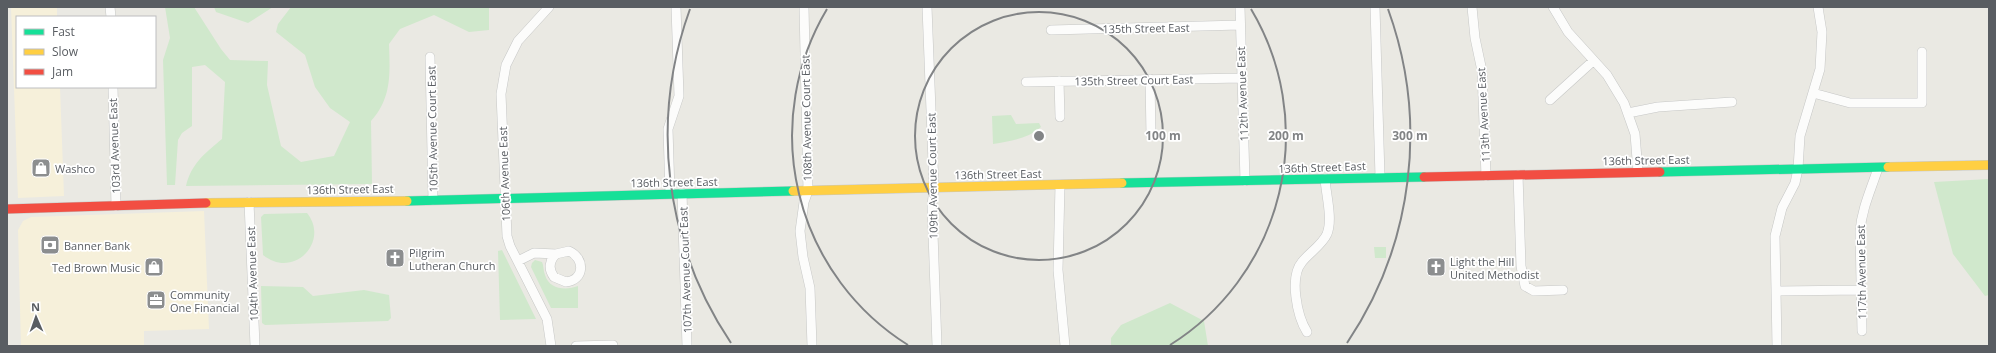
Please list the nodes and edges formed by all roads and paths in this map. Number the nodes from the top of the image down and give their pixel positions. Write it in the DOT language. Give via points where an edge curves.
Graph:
graph roads {
  1 [pos="549,7"];
  2 [pos="676,7"];
  3 [pos="804,7"];
  4 [pos="927,7"];
  5 [pos="1240,7"];
  6 [pos="1376,7"];
  7 [pos="1472,7"];
  8 [pos="1553,7"];
  9 [pos="1818,7"];
  10 [pos="1240,25"];
  11 [pos="1051,30"];
  12 [pos="1922,52"];
  13 [pos="430,57"];
  14 [pos="1593,61"];
  15 [pos="1242,78"];
  16 [pos="1150,79"];
  17 [pos="1059,81"];
  18 [pos="1026,82"];
  19 [pos="113,88"];
  20 [pos="1813,93"];
  21 [pos="1550,100"];
  22 [pos="1732,102"];
  23 [pos="1628,112"];
  24 [pos="1060,117"];
  25 [pos="1151,136"];
  26 [pos="1989,165"];
  27 [pos="1878,168"];
  28 [pos="1798,169"];
  29 [pos="1638,172"];
  30 [pos="1518,175"];
  31 [pos="1486,176"];
  32 [pos="1380,177"];
  33 [pos="1325,179"];
  34 [pos="1245,181"];
  35 [pos="1060,185"];
  36 [pos="934,188"];
  37 [pos="808,191"];
  38 [pos="670,193"];
  39 [pos="682,193"];
  40 [pos="505,198"];
  41 [pos="433,200"];
  42 [pos="249,202"];
  43 [pos="116,206"];
  44 [pos="7,209"];
  45 [pos="556,254"];
  46 [pos="518,261"];
  47 [pos="1563,290"];
  48 [pos="1861,290"];
  49 [pos="1776,291"];
  50 [pos="1862,331"];
  51 [pos="1307,332"];
  52 [pos="612,345"];
  53 [pos="255,346"];
  54 [pos="551,346"];
  55 [pos="576,346"];
  56 [pos="687,346"];
  57 [pos="812,346"];
  58 [pos="937,346"];
  59 [pos="1064,346"];
  60 [pos="1778,346"];
  1 -- 40 [label="street, 106th Avenue East" via="518,41 506,65 501,94"];
  2 -- 38 [label="street, 107th Avenue Court East" via="679,96 668,129"];
  3 -- 37 [label="street, 108th Avenue Court East"];
  4 -- 36 [label="street, 109th Avenue Court East"];
  5 -- 10 [label="street, 112th Avenue East"];
  6 -- 32 [label="street"];
  7 -- 31 [label="street, 113th Avenue East" via="1482,71"];
  8 -- 14 [label="street" via="1568,32"];
  9 -- 20 [label="street" via="1822,50"];
  10 -- 11 [label="street, 135th Street East"];
  10 -- 15 [label="street, 112th Avenue East"];
  12 -- 20 [label="street" via="1922,103 1850,103"];
  13 -- 41 [label="street, 105th Avenue Court East"];
  14 -- 21 [label="street"];
  14 -- 23 [label="street" via="1612,82"];
  15 -- 16 [label="street, 135th Street Court East"];
  15 -- 34 [label="street, 112th Avenue East"];
  16 -- 17 [label="street, 135th Street Court East"];
  16 -- 25 [label="street"];
  17 -- 18 [label="street, 135th Street Court East"];
  17 -- 24 [label="street"];
  19 -- 43 [label="street, 103rd Avenue East"];
  20 -- 28 [label="street" via="1800,136"];
  22 -- 23 [label="street" via="1658,106"];
  23 -- 29 [label="street" via="1637,148"];
  26 -- 27 [label="street, 136th Street East"];
  27 -- 28 [label="street, 136th Street East"];
  27 -- 48 [label="street, 117th Avenue East" via="1861,218"];
  28 -- 29 [label="street, 136th Street East"];
  28 -- 49 [label="street" via="1782,208 1775,236"];
  29 -- 30 [label="street, 136th Street East"];
  30 -- 31 [label="street, 136th Street East"];
  30 -- 47 [label="street" via="1521,266 1525,286 1534,291"];
  31 -- 32 [label="street, 136th Street East"];
  32 -- 33 [label="street, 136th Street East"];
  33 -- 34 [label="street, 136th Street East"];
  33 -- 51 [label="street" via="1327,234 1301,263 1297,272 1296,304 1301,323"];
  34 -- 35 [label="street, 136th Street East"];
  35 -- 36 [label="street, 136th Street East"];
  35 -- 59 [label="street" via="1058,270"];
  36 -- 37 [label="street, 136th Street East"];
  36 -- 58 [label="street, 109th Avenue Court East" via="932,205"];
  37 -- 39 [label="street, 136th Street East"];
  37 -- 57 [label="street, 108th Avenue Court East" via="804,202 800,236 810,288"];
  38 -- 39 [label="street, 136th Street East"];
  38 -- 40 [label="street, 136th Street East"];
  39 -- 56 [label="street, 107th Avenue Court East"];
  40 -- 41 [label="street, 136th Street East"];
  40 -- 46 [label="street, 106th Avenue East" via="507,236"];
  41 -- 42 [label="street, 136th Street East"];
  42 -- 43 [label="street, 136th Street East"];
  42 -- 53 [label="street, 104th Avenue East"];
  43 -- 44 [label="street, 136th Street East"];
  45 -- 46 [label="street" via="534,253"];
  46 -- 54 [label="street, 106th Avenue East" via="548,319"];
  48 -- 49 [label="street"];
  48 -- 50 [label="street, 117th Avenue East"];
  49 -- 60 [label="street"];
  52 -- 55 [label="street"];
}
